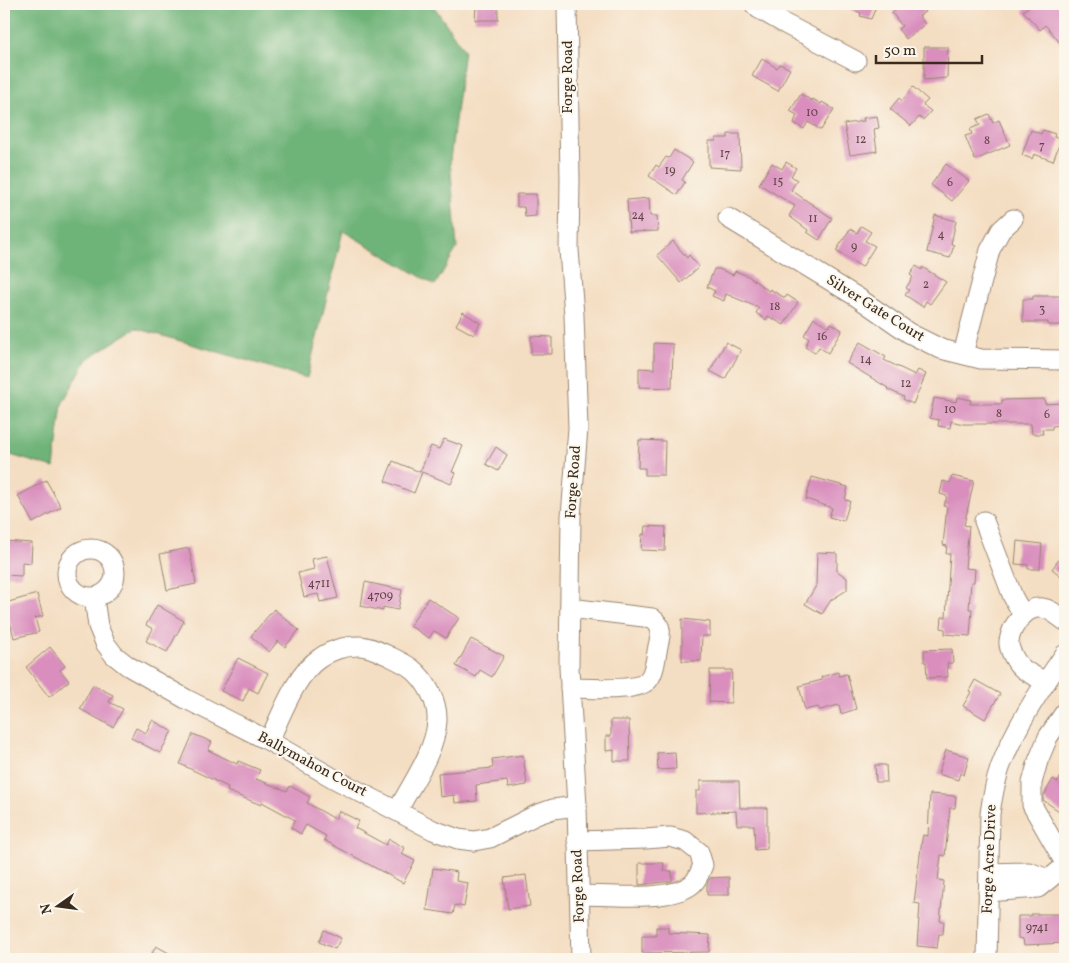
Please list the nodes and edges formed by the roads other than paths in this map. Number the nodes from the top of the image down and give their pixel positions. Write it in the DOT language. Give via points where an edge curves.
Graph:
graph roads {
  1 [pos="567,4"];
  2 [pos="754,4"];
  3 [pos="856,61"];
  4 [pos="728,218"];
  5 [pos="1013,219"];
  6 [pos="963,354"];
  7 [pos="1065,360"];
  8 [pos="984,521"];
  9 [pos="94,598"];
  10 [pos="570,608"];
  11 [pos="1023,615"];
  12 [pos="1065,621"];
  13 [pos="1065,654"];
  14 [pos="1046,682"];
  15 [pos="570,688"];
  16 [pos="1065,712"];
  17 [pos="269,741"];
  18 [pos="577,806"];
  19 [pos="398,810"];
  20 [pos="577,841"];
  21 [pos="1065,865"];
  22 [pos="989,872"];
  23 [pos="1048,879"];
  24 [pos="988,892"];
  25 [pos="580,895"];
  26 [pos="581,959"];
  27 [pos="987,959"];
  1 -- 10 [label="street, Forge Road" via="569,250 578,428 571,516"];
  2 -- 3 [label="street"];
  4 -- 6 [label="street, Silver Gate Court" via="909,333 941,349"];
  5 -- 6 [label="street" via="1001,230 990,250"];
  6 -- 7 [label="street, Silver Gate Court" via="980,359"];
  8 -- 11 [label="street"];
  9 -- 17 [label="street, Ballymahon Court" via="98,626 114,655 154,682"];
  10 -- 15 [label="street, Forge Road"];
  10 -- 15 [label="street" via="652,618 660,628 655,663 645,684 628,688"];
  11 -- 12 [label="street" via="1043,608"];
  11 -- 14 [label="street" via="1012,632 1009,649 1021,668"];
  13 -- 14 [label="street, Forge Acre Drive"];
  14 -- 22 [label="street, Forge Acre Drive" via="1023,718 1000,769 990,814"];
  15 -- 18 [label="street, Forge Road"];
  16 -- 21 [label="street" via="1048,737 1032,783 1032,805"];
  17 -- 19 [label="street, Ballymahon Court"];
  17 -- 19 [label="street" via="308,667 332,651 360,646 375,649 410,667 429,690 437,720 434,740"];
  18 -- 19 [label="street, Ballymahon Court" via="553,809 490,838 474,841 433,830"];
  18 -- 20 [label="street, Forge Road"];
  20 -- 25 [label="street, Forge Road"];
  20 -- 25 [label="street" via="670,837 685,841 699,852 703,865 692,884 673,893 652,896"];
  21 -- 23 [label="street"];
  22 -- 23 [label="street" via="1029,872"];
  22 -- 24 [label="street, Forge Acre Drive"];
  23 -- 24 [label="street" via="1038,888"];
  24 -- 27 [label="street, Forge Acre Drive"];
  25 -- 26 [label="street, Forge Road"];
}
